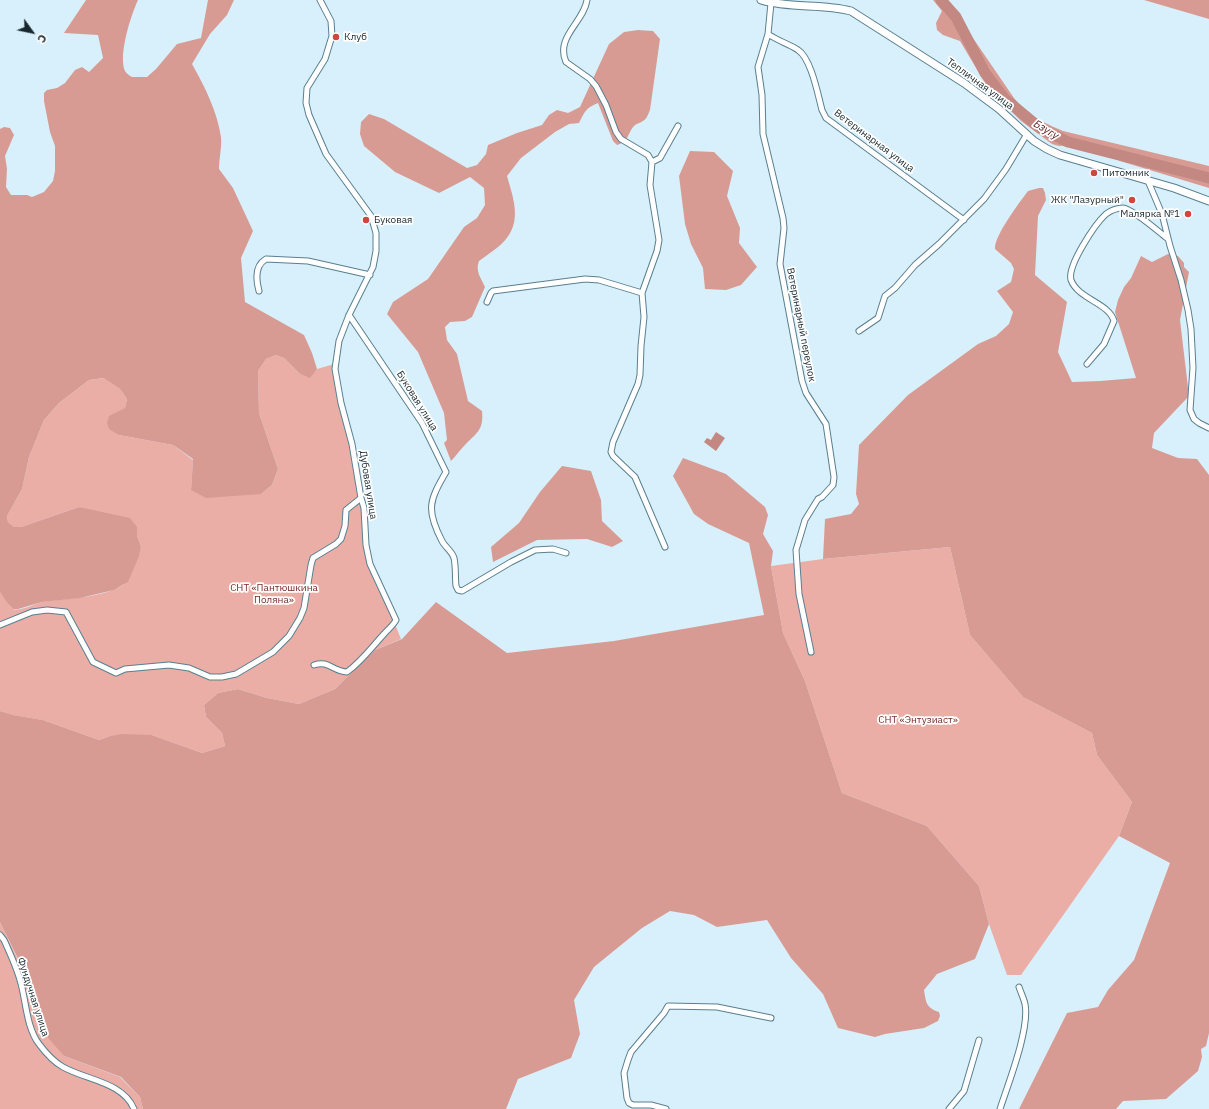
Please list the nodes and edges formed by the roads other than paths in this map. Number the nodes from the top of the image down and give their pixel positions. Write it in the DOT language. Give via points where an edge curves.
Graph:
graph roads {
  1 [pos="320,0"];
  2 [pos="587,0"];
  3 [pos="761,0"];
  4 [pos="771,3"];
  5 [pos="768,34"];
  6 [pos="678,126"];
  7 [pos="1027,134"];
  8 [pos="652,162"];
  9 [pos="1148,180"];
  10 [pos="1209,201"];
  11 [pos="964,220"];
  12 [pos="1168,239"];
  13 [pos="370,275"];
  14 [pos="259,291"];
  15 [pos="642,293"];
  16 [pos="487,302"];
  17 [pos="349,315"];
  18 [pos="859,331"];
  19 [pos="1087,364"];
  20 [pos="1209,428"];
  21 [pos="361,498"];
  22 [pos="665,547"];
  23 [pos="566,553"];
  24 [pos="0,625"];
  25 [pos="811,652"];
  26 [pos="314,665"];
  27 [pos="0,935"];
  28 [pos="1019,987"];
  29 [pos="771,1018"];
  30 [pos="979,1040"];
  31 [pos="134,1109"];
  32 [pos="666,1109"];
  33 [pos="950,1109"];
  34 [pos="1000,1109"];
  1 -- 13 [label="street" via="331,22 332,36 325,60 307,88 306,104 326,154 374,222 376,247"];
  2 -- 8 [label="street" via="586,8 564,44 566,62 596,86 619,137 648,155"];
  3 -- 4 [label="street, Тепличная улица"];
  4 -- 5 [label="street"];
  4 -- 7 [label="street, Тепличная улица" via="851,11 964,83"];
  5 -- 11 [label="street, Ветеринарная улица" via="799,50 806,57 826,118"];
  5 -- 25 [label="street, Ветеринарный переулок" via="758,67 763,134 784,228 780,264 802,381 806,393 826,424 834,477 833,484 818,499 805,520 796,550 799,594"];
  6 -- 8 [label="street" via="660,158"];
  7 -- 9 [label="street, Тепличная улица" via="1060,155"];
  7 -- 11 [label="street" via="1006,169 984,199"];
  8 -- 15 [label="street" via="650,185 659,240 658,251"];
  9 -- 10 [label="street, Тепличная улица"];
  9 -- 12 [label="street" via="1162,214"];
  11 -- 18 [label="street" via="915,264 885,296 878,318"];
  12 -- 19 [label="street" via="1125,208 1107,214 1090,235 1077,256 1070,278 1078,290 1110,313 1114,321 1104,344"];
  12 -- 20 [label="street" via="1181,280 1191,328 1193,368 1190,410 1199,424"];
  13 -- 14 [label="street" via="308,261 266,259 257,269 256,282"];
  13 -- 17 [label="street"];
  15 -- 16 [label="street" via="599,280 585,279 493,291"];
  15 -- 22 [label="street" via="644,317 640,375 611,452 635,477"];
  17 -- 21 [label="street, Дубовая улица" via="339,341 335,370"];
  17 -- 23 [label="street, Буковая улица" via="422,424 446,472 439,484 431,512 442,542 454,560 458,590 462,591 535,550 552,549"];
  21 -- 24 [label="street" via="346,510 341,539 313,558 304,608 289,636 273,652 236,674 210,677 189,668 169,665 124,669 116,673 93,662 66,612 32,612"];
  21 -- 26 [label="street, Дубовая улица" via="370,564 396,620 374,647 347,672 321,663"];
  27 -- 31 [label="street, Фундучная улица" via="20,980 32,1029 38,1042 62,1066 123,1093"];
  28 -- 34 [label="street" via="1025,1005 1025,1026"];
  29 -- 32 [label="street" via="717,1007 668,1006 631,1052 624,1073 629,1103"];
  30 -- 33 [label="street" via="964,1091"];
}
